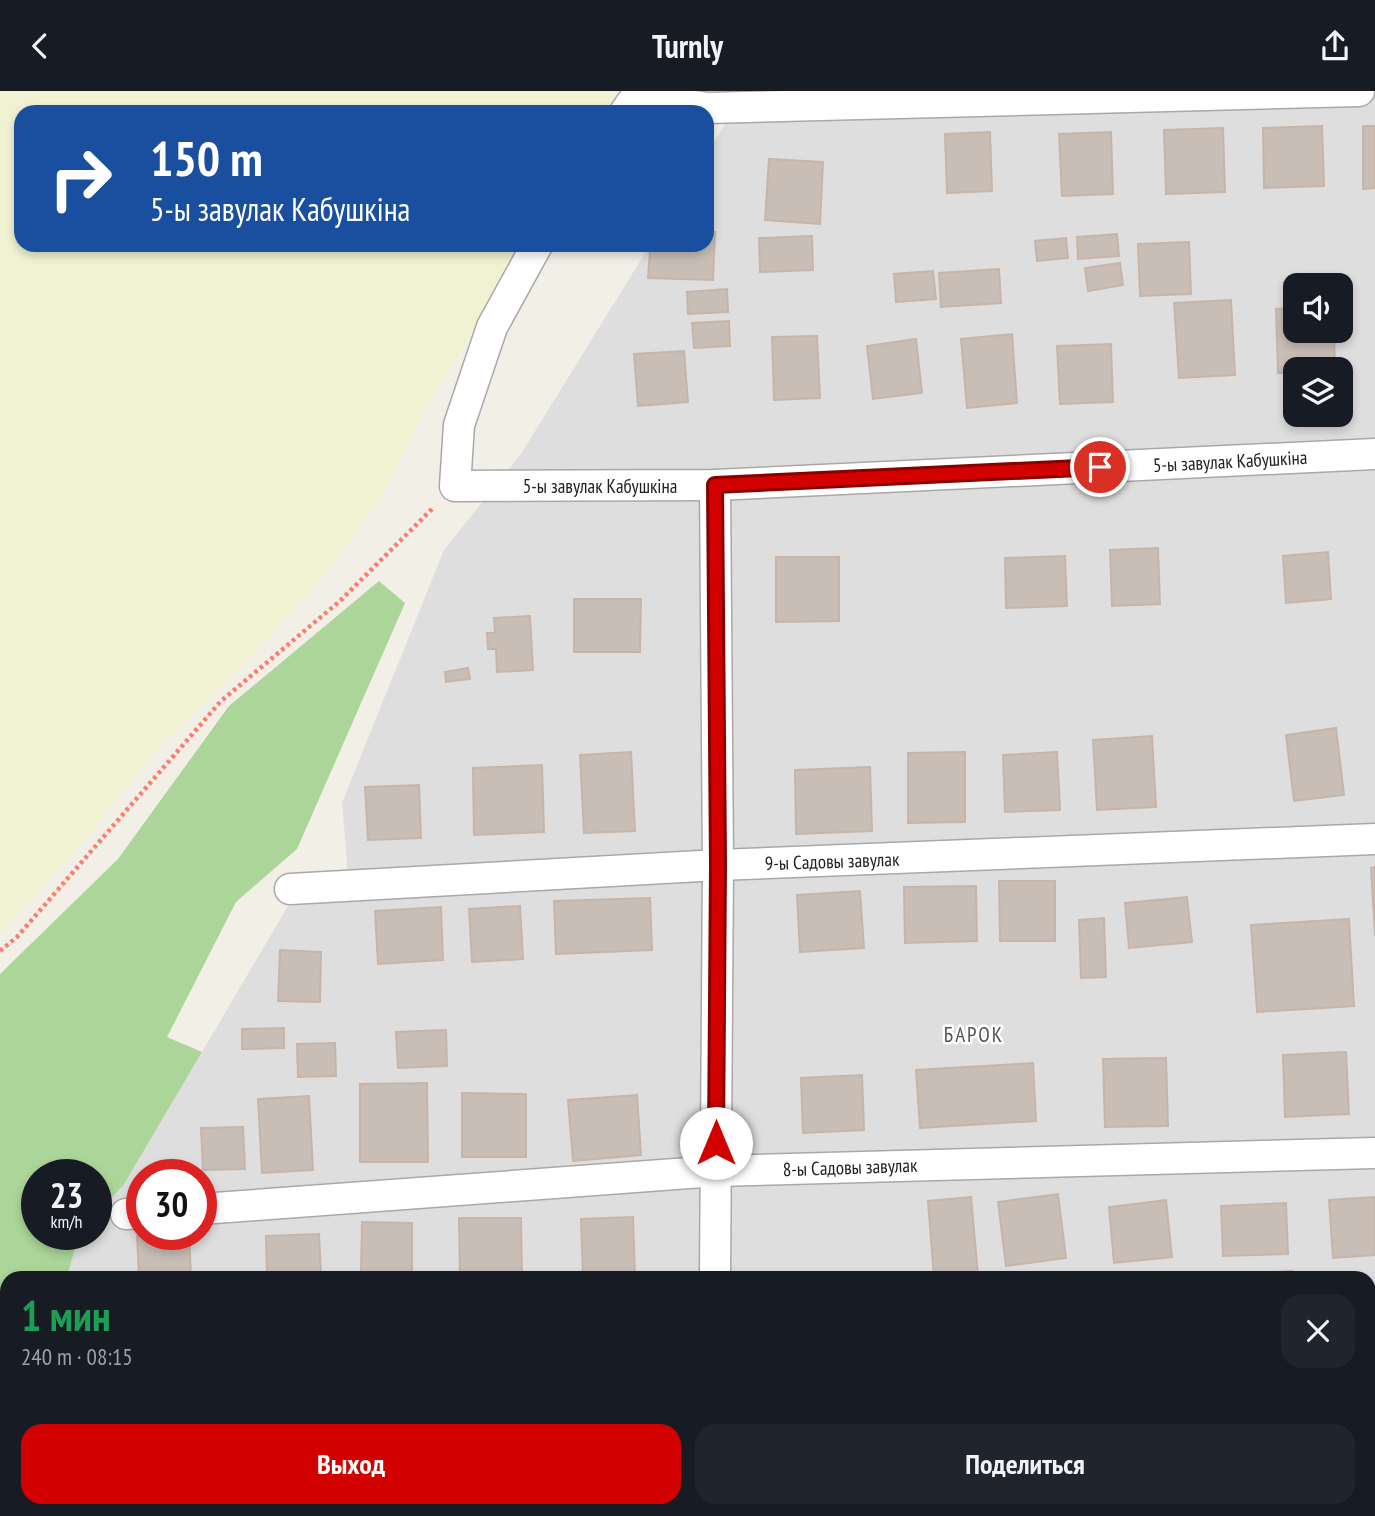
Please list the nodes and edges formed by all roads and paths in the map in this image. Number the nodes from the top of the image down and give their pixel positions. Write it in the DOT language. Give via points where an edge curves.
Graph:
graph roads {
  1 [pos="652,91"];
  2 [pos="1359,91"];
  3 [pos="688,105"];
  4 [pos="714,108"];
  5 [pos="533,252"];
  6 [pos="1375,454"];
  7 [pos="715,485"];
  8 [pos="455,486"];
  9 [pos="1375,839"];
  10 [pos="718,865"];
  11 [pos="290,889"];
  12 [pos="0,951"];
  13 [pos="1375,1153"];
  14 [pos="716,1171"];
  15 [pos="217,1208"];
  16 [pos="715,1271"];
  1 -- 3 [label="street"];
  2 -- 4 [label="street"];
  5 -- 8 [label="street" via="492,327 458,425"];
  6 -- 7 [label="street, 5-ы завулак Кабушкіна"];
  7 -- 8 [label="street, 5-ы завулак Кабушкіна"];
  7 -- 10 [label="street"];
  8 -- 12 [label="path" via="340,601 221,701"];
  9 -- 10 [label="street, 9-ы Садовы завулак"];
  10 -- 11 [label="street, 9-ы Садовы завулак"];
  10 -- 14 [label="street"];
  13 -- 14 [label="street, 8-ы Садовы завулак"];
  14 -- 15 [label="street, 8-ы Садовы завулак"];
  14 -- 16 [label="street"];
}
